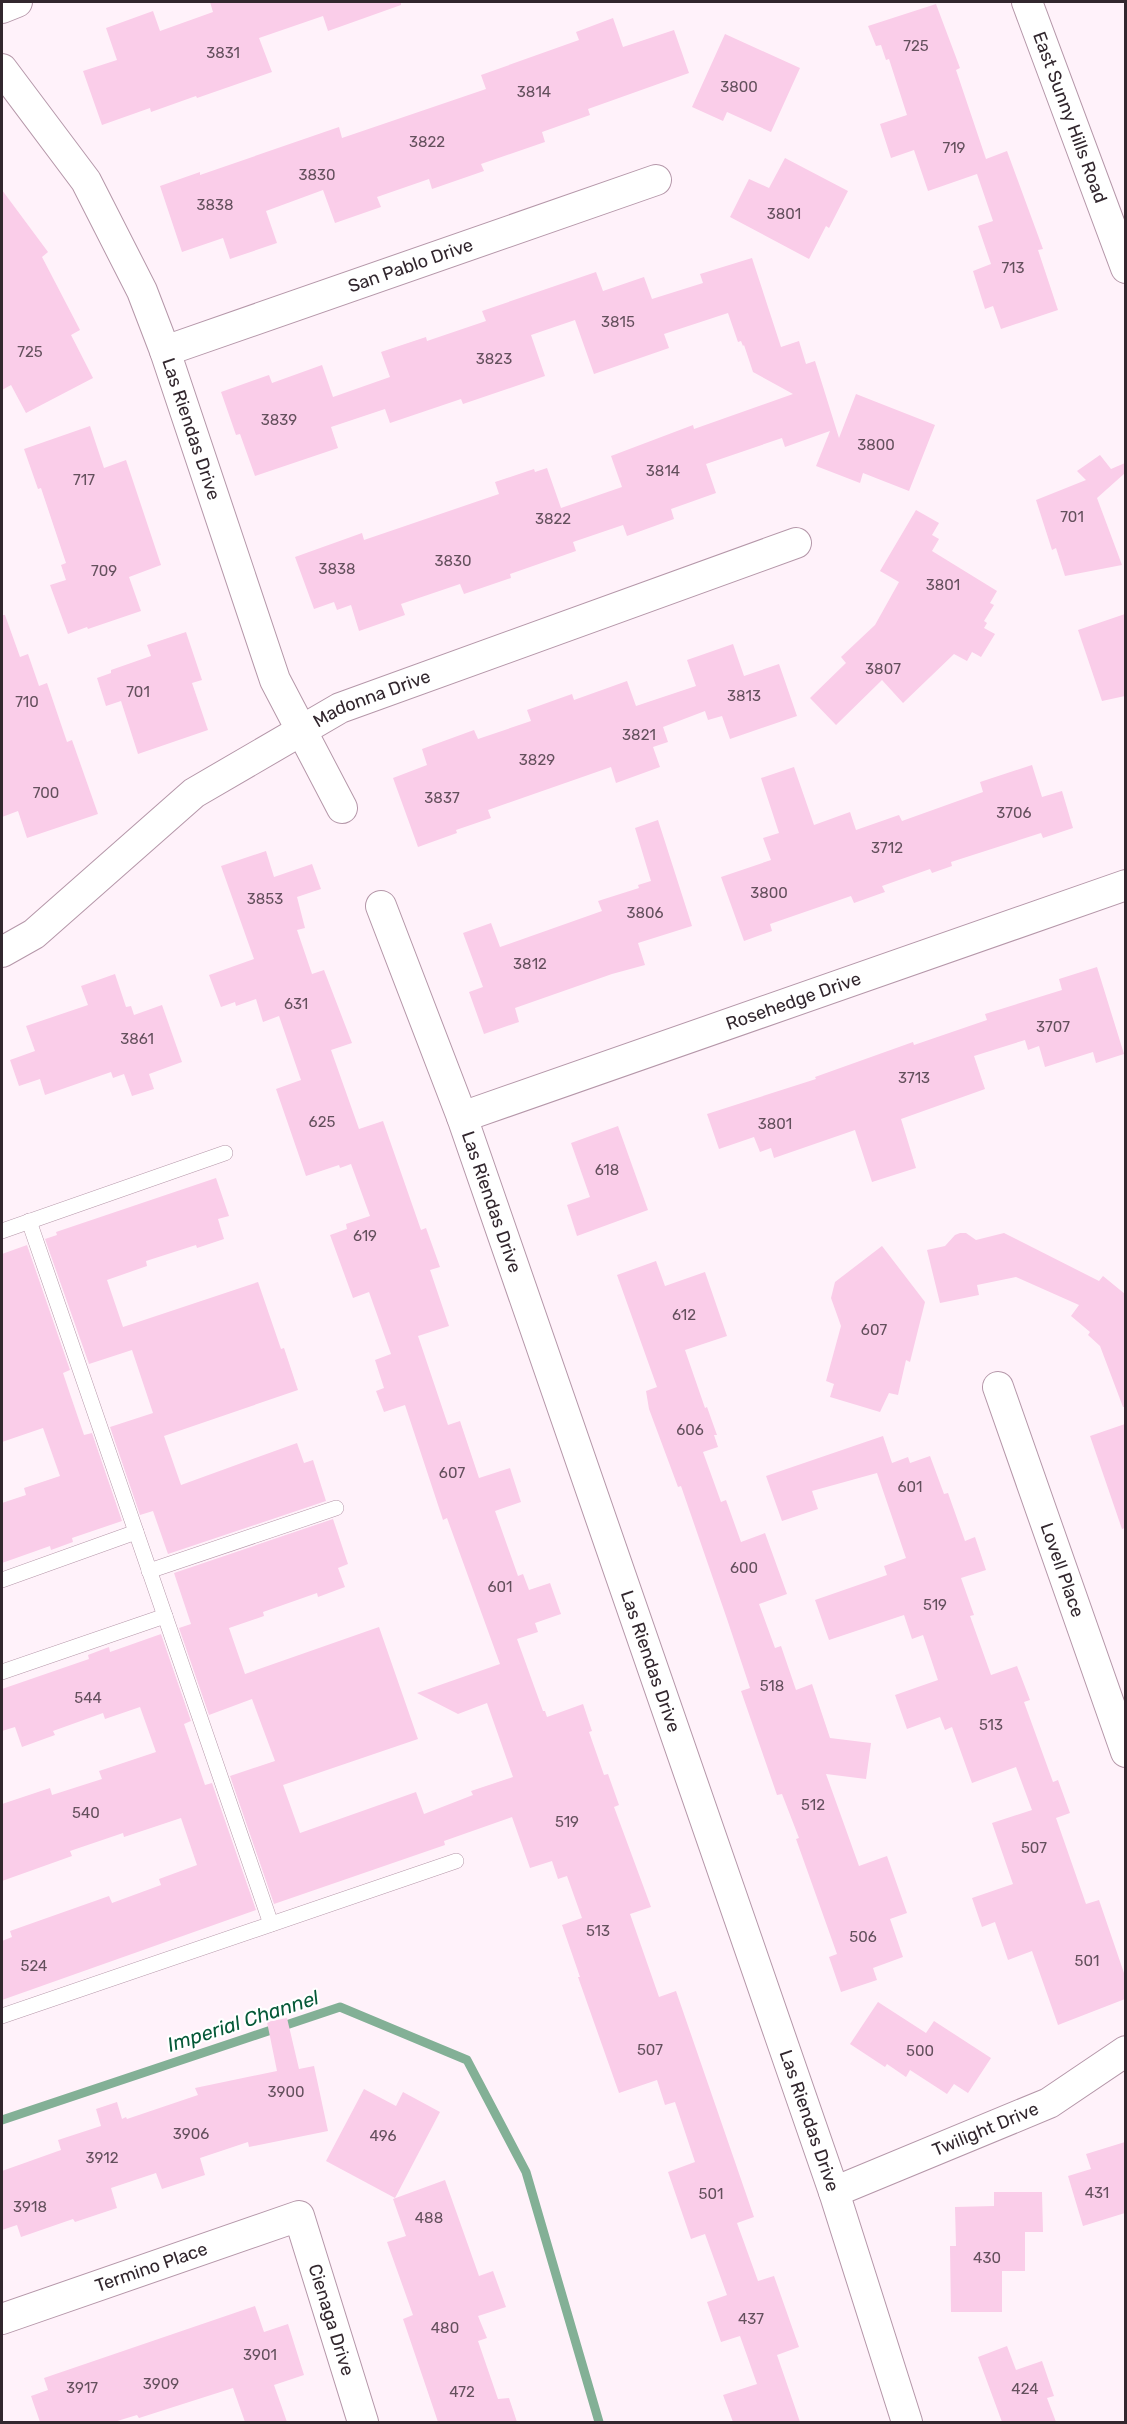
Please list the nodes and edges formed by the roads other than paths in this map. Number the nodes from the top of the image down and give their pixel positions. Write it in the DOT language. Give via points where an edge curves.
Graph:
graph roads {
  1 [pos="17,2"];
  2 [pos="1027,2"];
  3 [pos="2,8"];
  4 [pos="2,69"];
  5 [pos="656,180"];
  6 [pos="1125,268"];
  7 [pos="165,351"];
  8 [pos="796,543"];
  9 [pos="300,730"];
  10 [pos="342,807"];
  11 [pos="1125,885"];
  12 [pos="381,906"];
  13 [pos="2,952"];
  14 [pos="462,1117"];
  15 [pos="225,1154"];
  16 [pos="29,1221"];
  17 [pos="2,1231"];
  18 [pos="998,1387"];
  19 [pos="336,1508"];
  20 [pos="136,1532"];
  21 [pos="149,1571"];
  22 [pos="2,1580"];
  23 [pos="165,1616"];
  24 [pos="2,1672"];
  25 [pos="1125,1752"];
  26 [pos="456,1861"];
  27 [pos="271,1924"];
  28 [pos="2,2016"];
  29 [pos="1125,2051"];
  30 [pos="834,2192"];
  31 [pos="299,2216"];
  32 [pos="2,2319"];
  33 [pos="363,2422"];
  34 [pos="907,2422"];
  1 -- 3 [label="street"];
  2 -- 6 [label="street, East Sunny Hills Road"];
  4 -- 7 [label="street, Las Riendas Drive" via="86,181 142,291"];
  5 -- 7 [label="street, San Pablo Drive"];
  7 -- 9 [label="street, Las Riendas Drive" via="274,680"];
  8 -- 9 [label="street, Madonna Drive" via="340,708"];
  9 -- 10 [label="street, Las Riendas Drive"];
  9 -- 13 [label="street, Madonna Drive" via="194,793 34,934"];
  11 -- 14 [label="street, Rosehedge Drive"];
  12 -- 14 [label="street, Las Riendas Drive"];
  14 -- 30 [label="street, Las Riendas Drive"];
  15 -- 16 [label="lane"];
  16 -- 17 [label="lane"];
  16 -- 20 [label="lane"];
  18 -- 25 [label="street, Lovell Place"];
  19 -- 21 [label="lane"];
  20 -- 21 [label="lane"];
  20 -- 22 [label="lane"];
  21 -- 23 [label="lane"];
  23 -- 24 [label="lane"];
  23 -- 27 [label="lane"];
  26 -- 27 [label="lane"];
  27 -- 28 [label="lane"];
  29 -- 30 [label="street, Twilight Drive" via="1050,2103"];
  30 -- 34 [label="street, Las Riendas Drive"];
  31 -- 32 [label="street, Termino Place"];
  31 -- 33 [label="street, Cienaga Drive"];
}
